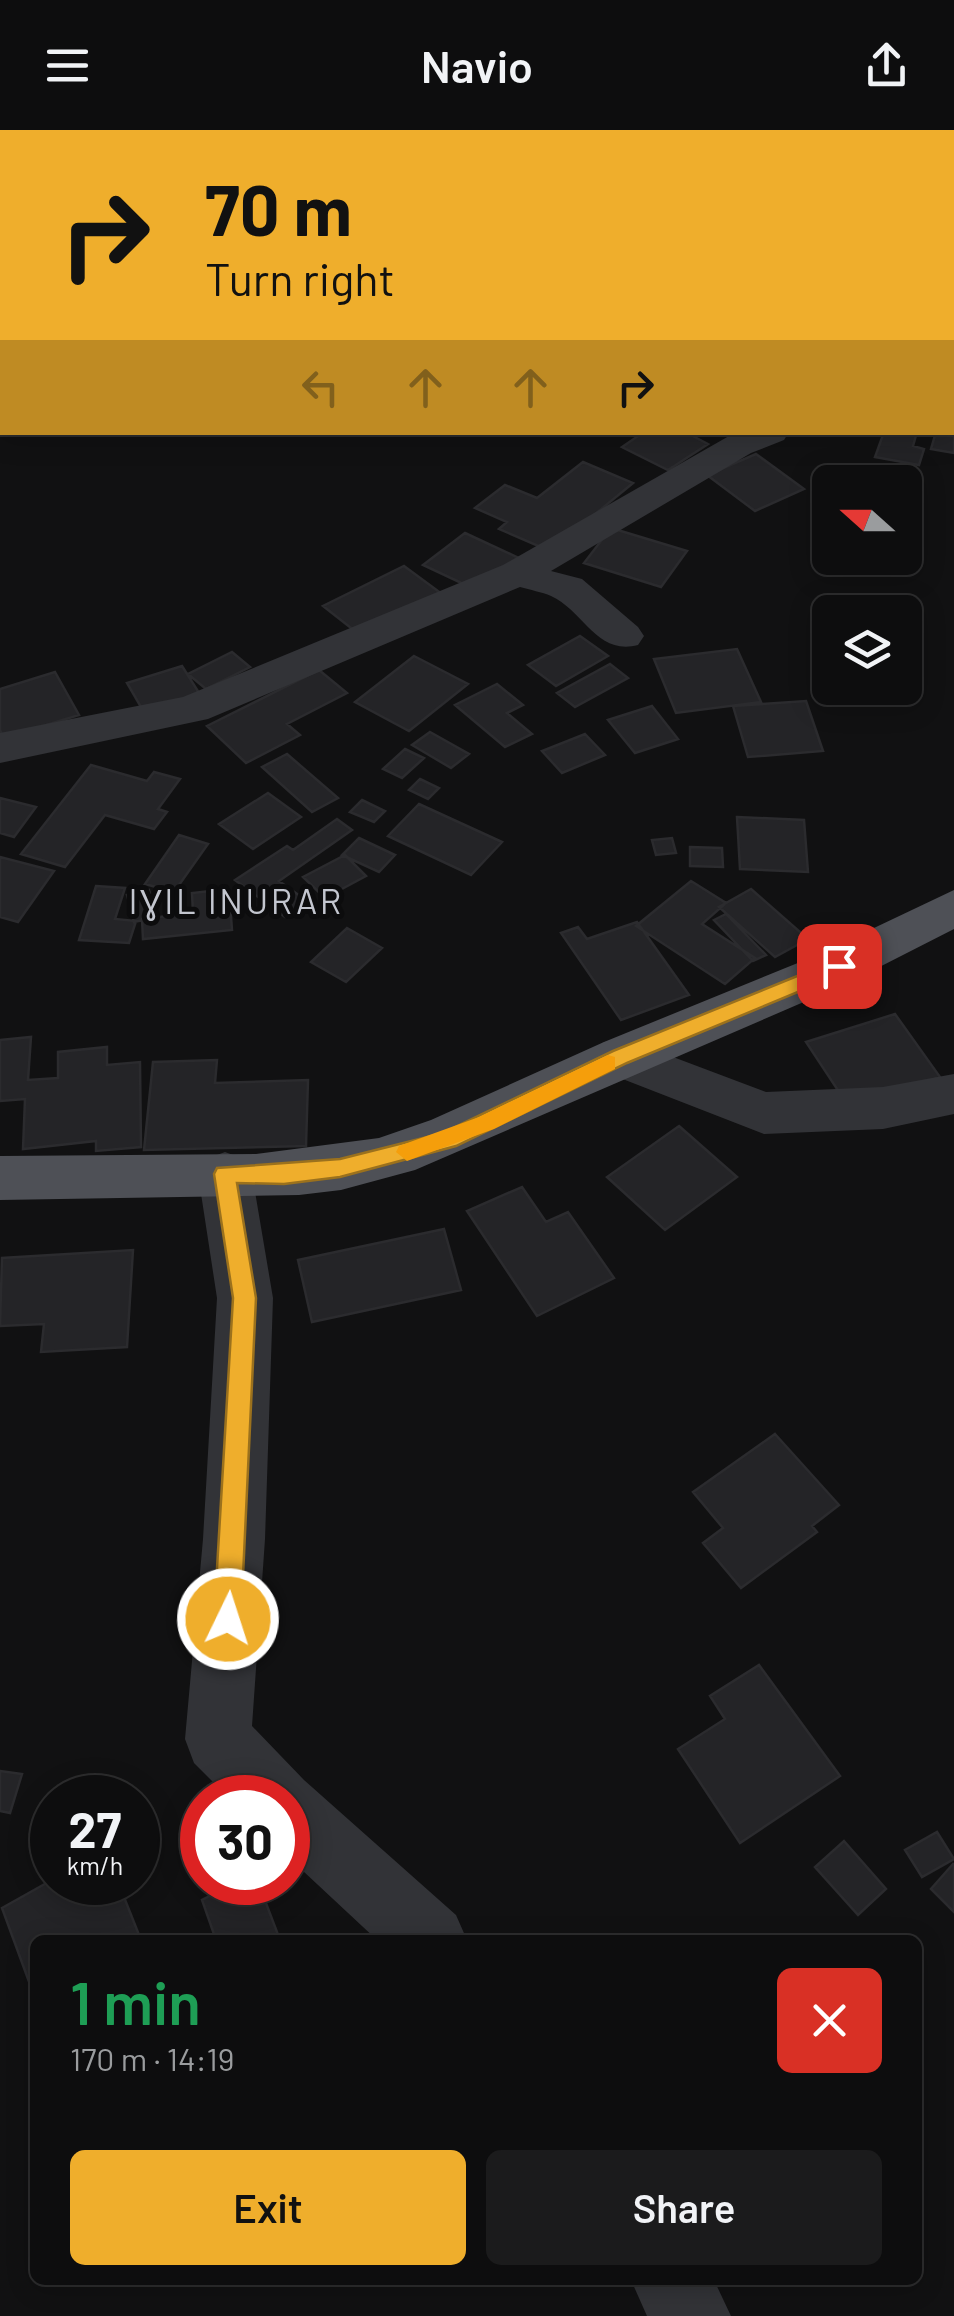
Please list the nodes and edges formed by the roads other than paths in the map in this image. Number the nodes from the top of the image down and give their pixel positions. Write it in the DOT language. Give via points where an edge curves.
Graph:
graph roads {
  1 [pos="764,435"];
  2 [pos="517,574"];
  3 [pos="623,636"];
  4 [pos="0,748"];
  5 [pos="954,907"];
  6 [pos="620,1057"];
  7 [pos="954,1094"];
  8 [pos="225,1174"];
  9 [pos="0,1178"];
  10 [pos="253,1775"];
  11 [pos="310,1830"];
  12 [pos="425,1935"];
  13 [pos="673,2285"];
  14 [pos="691,2316"];
  1 -- 2 [label="street"];
  2 -- 3 [label="street" via="568,588"];
  2 -- 4 [label="street" via="193,709"];
  5 -- 6 [label="main road" via="811,980"];
  6 -- 7 [label="street" via="764,1114 883,1108"];
  6 -- 8 [label="main road" via="486,1123 392,1157 284,1175"];
  8 -- 9 [label="main road"];
  8 -- 10 [label="street" via="245,1298 218,1739"];
  11 -- 12 [label="street"];
  13 -- 14 [label="street"];
}
